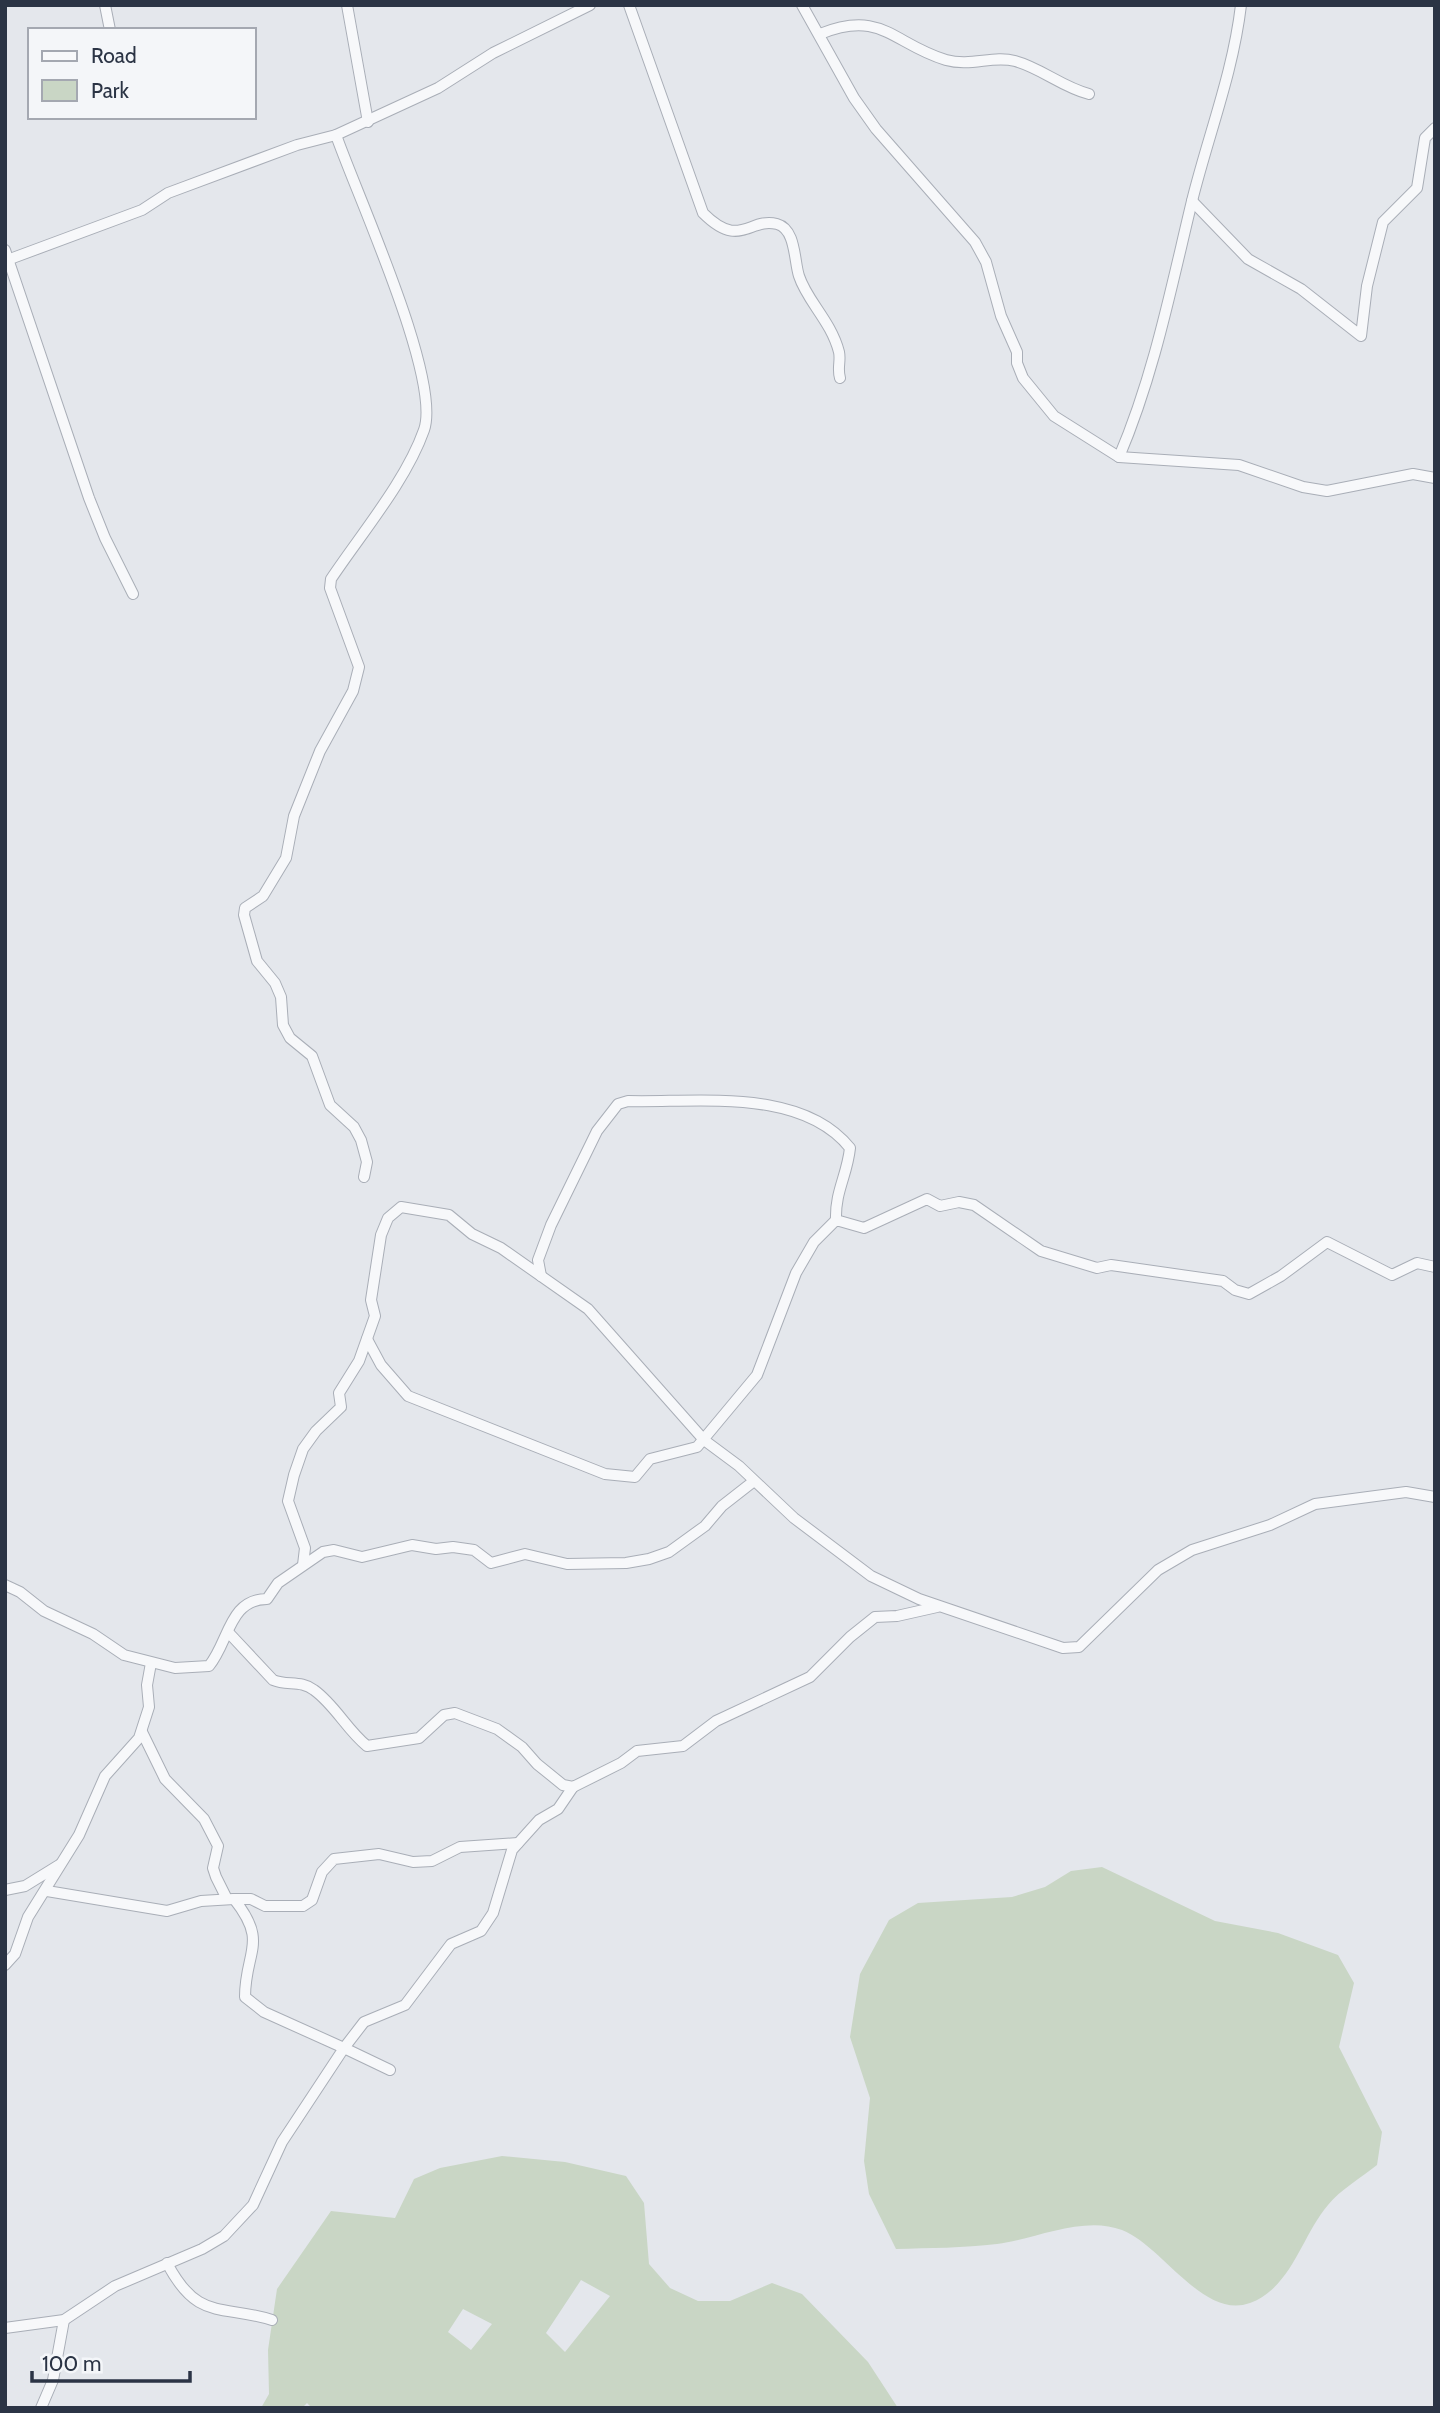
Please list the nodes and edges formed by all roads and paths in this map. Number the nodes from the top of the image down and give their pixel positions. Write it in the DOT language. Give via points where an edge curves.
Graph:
graph roads {
  1 [pos="105,5"];
  2 [pos="347,5"];
  3 [pos="590,5"];
  4 [pos="629,5"];
  5 [pos="802,5"];
  6 [pos="1241,5"];
  7 [pos="110,28"];
  8 [pos="821,34"];
  9 [pos="1089,94"];
  10 [pos="368,121"];
  11 [pos="1435,128"];
  12 [pos="336,135"];
  13 [pos="1192,201"];
  14 [pos="8,254"];
  15 [pos="840,378"];
  16 [pos="1119,457"];
  17 [pos="1435,478"];
  18 [pos="133,594"];
  19 [pos="364,1177"];
  20 [pos="836,1220"];
  21 [pos="1435,1267"];
  22 [pos="541,1276"];
  23 [pos="367,1339"];
  24 [pos="704,1440"];
  25 [pos="754,1480"];
  26 [pos="1435,1496"];
  27 [pos="303,1565"];
  28 [pos="5,1585"];
  29 [pos="943,1606"];
  30 [pos="228,1632"];
  31 [pos="151,1663"];
  32 [pos="142,1732"];
  33 [pos="572,1787"];
  34 [pos="518,1843"];
  35 [pos="64,1862"];
  36 [pos="5,1890"];
  37 [pos="47,1891"];
  38 [pos="230,1899"];
  39 [pos="5,1965"];
  40 [pos="344,2048"];
  41 [pos="390,2070"];
  42 [pos="167,2263"];
  43 [pos="64,2320"];
  44 [pos="272,2320"];
  45 [pos="5,2328"];
  46 [pos="41,2408"];
  1 -- 7 [label="street"];
  2 -- 10 [label="street"];
  3 -- 10 [label="street"];
  4 -- 15 [label="street" via="703,213 725,229 742,231 775,223 784,227 802,286 825,317 840,355"];
  5 -- 8 [label="street"];
  6 -- 13 [label="street" via="1237,42"];
  8 -- 9 [label="street" via="866,23 942,59 974,64 1014,61"];
  8 -- 16 [label="street" via="854,99 876,129 975,242 986,262 1020,371 1037,399 1054,416"];
  10 -- 12 [label="street"];
  11 -- 13 [label="street" via="1425,138 1417,188 1383,222 1367,286 1362,336 1301,289 1248,259"];
  12 -- 14 [label="street" via="297,145 168,192 142,209"];
  12 -- 19 [label="street" via="407,321 427,415 401,473 331,579 330,588 359,667 353,691 320,751 295,816 286,858 263,896 245,908 243,915 257,961 281,997 283,1025 290,1038 312,1056 330,1105 358,1133 367,1162"];
  13 -- 16 [label="street" via="1159,340"];
  14 -- 18 [label="street" via="89,498"];
  16 -- 17 [label="street" via="1239,465 1327,491 1413,474"];
  20 -- 21 [label="street" via="864,1228 927,1199 940,1206 959,1202 974,1205 1041,1251 1097,1268 1111,1265 1223,1282 1250,1293 1328,1242 1392,1275 1416,1263"];
  20 -- 22 [label="street" via="835,1198 850,1148 828,1128 806,1116 743,1101 628,1101 618,1104 597,1130 551,1225 538,1260"];
  20 -- 24 [label="street" via="814,1242 796,1273 757,1375"];
  22 -- 23 [label="street" via="449,1215 401,1207 388,1218 381,1235 371,1300 375,1316"];
  22 -- 24 [label="street" via="588,1309"];
  23 -- 24 [label="street" via="381,1365 408,1396 605,1474 635,1477 650,1459 696,1447"];
  23 -- 27 [label="street" via="351,1378 339,1393 341,1407 303,1449 294,1475 288,1501 305,1548"];
  24 -- 25 [label="street"];
  25 -- 27 [label="street" via="705,1527 669,1552 626,1563 567,1564 525,1554 491,1563 474,1550 412,1545 362,1557 334,1549"];
  25 -- 29 [label="street" via="794,1518 871,1576"];
  26 -- 29 [label="street" via="1406,1492 1315,1504 1270,1525 1192,1550 1158,1570 1079,1647 1063,1648"];
  27 -- 30 [label="street" via="278,1583 267,1599 253,1599 239,1610"];
  28 -- 31 [label="street" via="124,1655"];
  29 -- 33 [label="street" via="875,1617 810,1677 716,1721 683,1746 637,1751"];
  30 -- 31 [label="street" via="209,1666 174,1668"];
  30 -- 33 [label="street" via="273,1679 314,1689 367,1746 419,1738 444,1715 456,1713 496,1729 522,1746 563,1785"];
  31 -- 32 [label="street" via="149,1707"];
  32 -- 35 [label="street" via="105,1776"];
  32 -- 38 [label="street" via="165,1779 204,1819 218,1846 213,1868"];
  33 -- 34 [label="street" via="558,1810 539,1820"];
  34 -- 38 [label="street" via="460,1847 432,1861 379,1854 334,1859 322,1872 312,1900 303,1906 265,1906 251,1899"];
  34 -- 40 [label="street" via="493,1913 481,1931 451,1944 405,2006 363,2022"];
  35 -- 36 [label="street" via="25,1886"];
  35 -- 37 [label="street"];
  37 -- 38 [label="street" via="167,1911"];
  37 -- 39 [label="street" via="28,1917 15,1954"];
  38 -- 40 [label="street" via="248,1917 254,1936 245,1997 264,2012"];
  40 -- 41 [label="street"];
  40 -- 42 [label="street" via="282,2142 253,2205 225,2236"];
  42 -- 43 [label="street" via="115,2286"];
  42 -- 44 [label="street" via="191,2295 210,2309"];
  43 -- 45 [label="street"];
  43 -- 46 [label="street" via="53,2380"];
}
